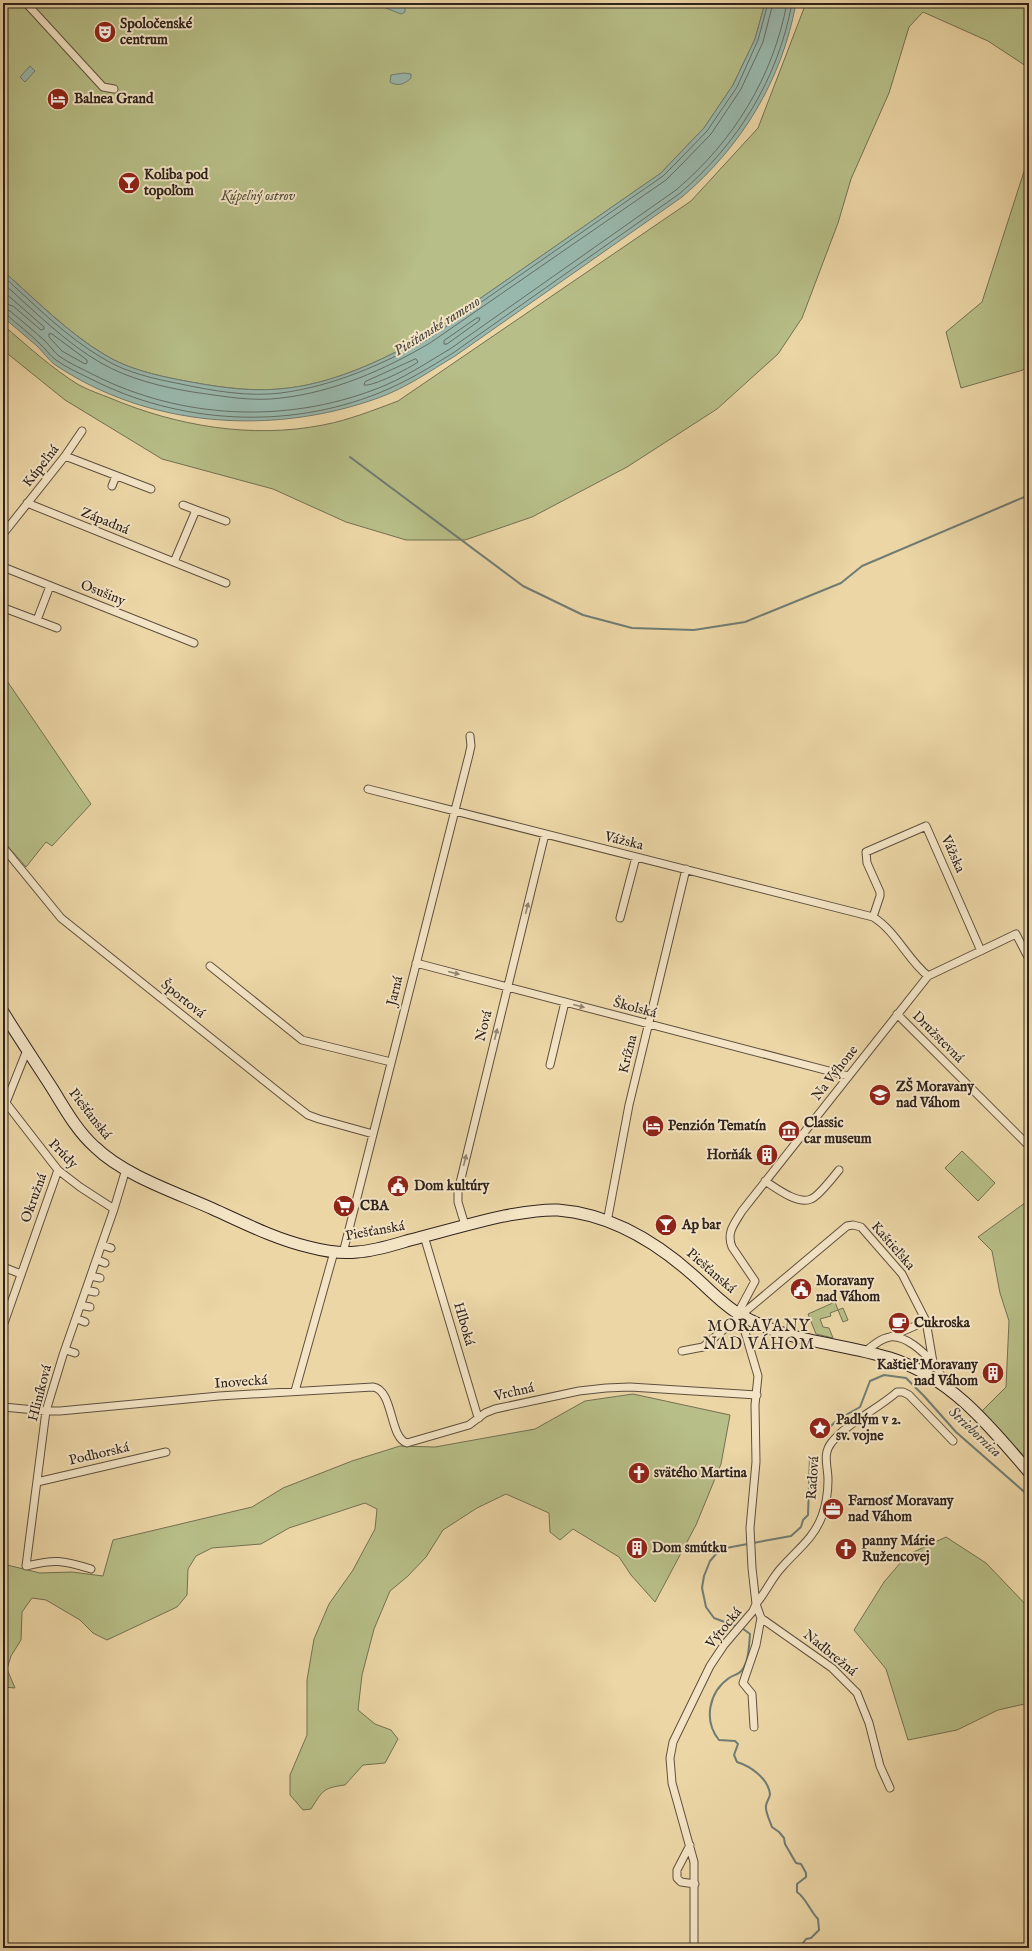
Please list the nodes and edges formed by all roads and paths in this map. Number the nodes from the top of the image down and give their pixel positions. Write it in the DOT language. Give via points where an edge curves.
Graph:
graph roads {
  1 [pos="26,3"];
  2 [pos="114,89"];
  3 [pos="82,431"];
  4 [pos="65,456"];
  5 [pos="116,476"];
  6 [pos="112,486"];
  7 [pos="151,489"];
  8 [pos="27,504"];
  9 [pos="183,505"];
  10 [pos="196,510"];
  11 [pos="226,521"];
  12 [pos="3,534"];
  13 [pos="174,562"];
  14 [pos="3,567"];
  15 [pos="226,583"];
  16 [pos="50,586"];
  17 [pos="4,608"];
  18 [pos="37,620"];
  19 [pos="57,628"];
  20 [pos="194,643"];
  21 [pos="470,736"];
  22 [pos="368,788"];
  23 [pos="454,810"];
  24 [pos="545,834"];
  25 [pos="3,847"];
  26 [pos="636,857"];
  27 [pos="686,869"];
  28 [pos="872,917"];
  29 [pos="620,918"];
  30 [pos="981,950"];
  31 [pos="1029,959"];
  32 [pos="416,963"];
  33 [pos="210,966"];
  34 [pos="928,976"];
  35 [pos="507,986"];
  36 [pos="565,1002"];
  37 [pos="3,1012"];
  38 [pos="897,1014"];
  39 [pos="649,1025"];
  40 [pos="27,1050"];
  41 [pos="391,1062"];
  42 [pos="550,1065"];
  43 [pos="848,1076"];
  44 [pos="6,1103"];
  45 [pos="3,1110"];
  46 [pos="373,1134"];
  47 [pos="1029,1146"];
  48 [pos="126,1169"];
  49 [pos="58,1170"];
  50 [pos="839,1170"];
  51 [pos="765,1182"];
  52 [pos="114,1209"];
  53 [pos="607,1222"];
  54 [pos="465,1225"];
  55 [pos="424,1236"];
  56 [pos="339,1252"];
  57 [pos="3,1267"];
  58 [pos="21,1274"];
  59 [pos="740,1315"];
  60 [pos="926,1321"];
  61 [pos="3,1326"];
  62 [pos="890,1337"];
  63 [pos="682,1351"];
  64 [pos="865,1352"];
  65 [pos="933,1362"];
  66 [pos="948,1387"];
  67 [pos="295,1391"];
  68 [pos="757,1395"];
  69 [pos="3,1407"];
  70 [pos="46,1411"];
  71 [pos="479,1418"];
  72 [pos="954,1441"];
  73 [pos="166,1452"];
  74 [pos="1029,1472"];
  75 [pos="37,1482"];
  76 [pos="90,1569"];
  77 [pos="756,1604"];
  78 [pos="761,1618"];
  79 [pos="754,1727"];
  80 [pos="890,1788"];
  81 [pos="690,1845"];
  82 [pos="695,1884"];
  83 [pos="694,1948"];
  1 -- 2 [label="street" via="103,87"];
  3 -- 4 [label="street, Kúpeľná"];
  4 -- 5 [label="street"];
  4 -- 8 [label="street, Kúpeľná"];
  5 -- 6 [label="street"];
  5 -- 7 [label="street"];
  8 -- 12 [label="street, Kúpeľná"];
  8 -- 13 [label="street, Západná"];
  9 -- 10 [label="street"];
  10 -- 11 [label="street"];
  10 -- 13 [label="street"];
  13 -- 15 [label="street, Západná"];
  14 -- 16 [label="street, Osušiny"];
  16 -- 18 [label="street"];
  16 -- 20 [label="street, Osušiny"];
  17 -- 18 [label="street"];
  18 -- 19 [label="street"];
  21 -- 23 [label="street, Jarná" via="471,746"];
  22 -- 23 [label="street, Vážska"];
  23 -- 24 [label="street, Vážska"];
  23 -- 32 [label="street, Jarná"];
  24 -- 26 [label="street, Vážska"];
  35 -- 24 [label="street, Nová, one-way"];
  25 -- 46 [label="street, Športová" via="61,918 286,1098 319,1120"];
  26 -- 27 [label="street, Vážska"];
  26 -- 29 [label="street"];
  27 -- 28 [label="street, Vážska"];
  27 -- 39 [label="street, Krížna"];
  28 -- 30 [label="street, Vážska" via="880,892 867,863 866,852 926,826"];
  28 -- 34 [label="street, Vážska" via="890,930 918,968"];
  30 -- 31 [label="street, Na Výhone" via="1016,934"];
  30 -- 34 [label="street, Na Výhone"];
  32 -- 35 [label="street, Školská, one-way"];
  32 -- 41 [label="street, Jarná"];
  33 -- 41 [label="street" via="302,1040"];
  34 -- 38 [label="street, Na Výhone"];
  35 -- 36 [label="street, Školská"];
  54 -- 35 [label="street, Nová, one-way" via="458,1202 458,1191"];
  36 -- 39 [label="street, Školská, one-way"];
  36 -- 42 [label="street"];
  37 -- 40 [label="main road, Piešťanská"];
  38 -- 43 [label="street, Na Výhone"];
  38 -- 47 [label="street, Družstevná"];
  39 -- 43 [label="street, Školská"];
  39 -- 53 [label="street, Krížna" via="629,1104"];
  40 -- 44 [label="street"];
  40 -- 48 [label="main road, Piešťanská" via="79,1129 95,1148"];
  41 -- 46 [label="street, Jarná"];
  43 -- 51 [label="street, Na Výhone"];
  44 -- 45 [label="street"];
  44 -- 49 [label="street, Prúdy"];
  46 -- 56 [label="street, Jarná"];
  48 -- 52 [label="street, Hliníková"];
  48 -- 56 [label="main road, Piešťanská" via="284,1240 311,1248"];
  49 -- 52 [label="street, Prúdy"];
  49 -- 58 [label="street, Okružná"];
  50 -- 51 [label="street" via="812,1199 805,1201 788,1196"];
  51 -- 59 [label="street, Na Výhone" via="742,1211 729,1235 735,1252 755,1281 740,1309"];
  52 -- 70 [label="street, Hliníková"];
  53 -- 54 [label="main road, Piešťanská" via="572,1212 541,1210"];
  53 -- 59 [label="main road, Piešťanská" via="656,1245"];
  54 -- 55 [label="main road, Piešťanská"];
  55 -- 56 [label="main road, Piešťanská" via="365,1251"];
  55 -- 71 [label="street, Hlboká"];
  56 -- 67 [label="street"];
  57 -- 58 [label="street"];
  58 -- 61 [label="street, Okružná"];
  59 -- 60 [label="street, Kaštieľska" via="847,1226 853,1225 861,1227 902,1274"];
  59 -- 63 [label="street" via="703,1347"];
  59 -- 64 [label="main road, Piešťanská" via="802,1340"];
  59 -- 68 [label="street, Výtocká" via="756,1367"];
  60 -- 62 [label="street"];
  60 -- 65 [label="street, Kaštieľska"];
  62 -- 64 [label="street"];
  62 -- 65 [label="street" via="904,1340 920,1348"];
  64 -- 66 [label="main road, Piešťanská" via="916,1368"];
  65 -- 66 [label="street"];
  66 -- 74 [label="main road, Piešťanská" via="980,1417"];
  67 -- 70 [label="street, Inovecká"];
  67 -- 71 [label="street, Vrchná" via="377,1388 386,1402 400,1439 407,1443 462,1428"];
  68 -- 71 [label="street, Vrchná" via="630,1387 606,1388 579,1391 495,1409"];
  68 -- 77 [label="street, Výtocká" via="756,1462 751,1507 751,1548"];
  69 -- 70 [label="street, Inovecká"];
  70 -- 75 [label="street, Hliníková"];
  72 -- 77 [label="street, Radová" via="903,1392 898,1392 843,1431 831,1443 825,1456 827,1493 817,1528 782,1567"];
  73 -- 75 [label="street, Podhorská"];
  75 -- 76 [label="street, Hliníková" via="26,1566 64,1560"];
  77 -- 78 [label="street"];
  77 -- 81 [label="street, Výtocká" via="753,1612 724,1645 704,1678 671,1750 672,1784"];
  78 -- 79 [label="street" via="756,1645 743,1683 752,1694"];
  78 -- 80 [label="street, Nadbrežná" via="832,1668 857,1693 870,1723 880,1766"];
  81 -- 82 [label="street, Výtocká"];
  81 -- 82 [label="street" via="677,1870 677,1878 681,1882"];
  82 -- 83 [label="street, Výtocká"];
}
